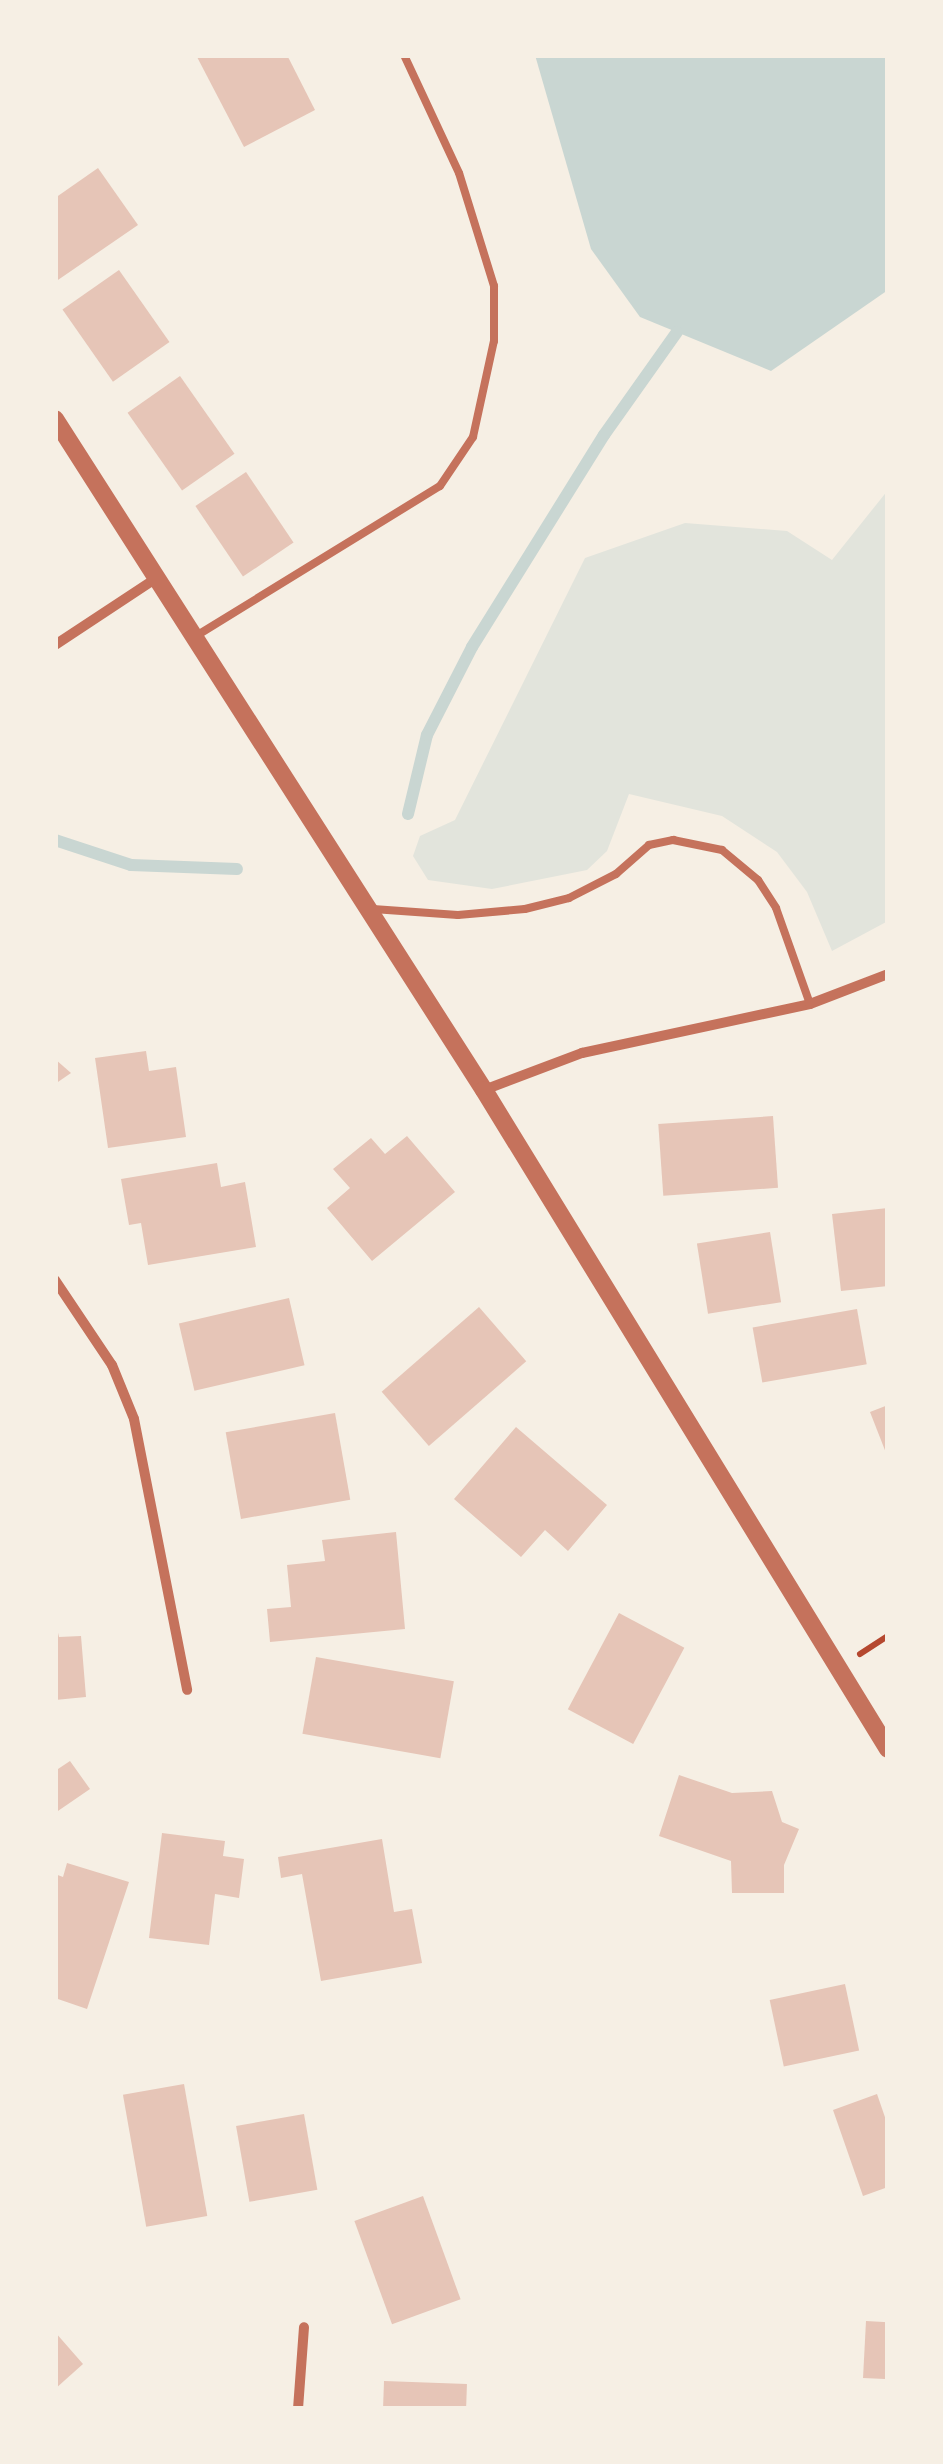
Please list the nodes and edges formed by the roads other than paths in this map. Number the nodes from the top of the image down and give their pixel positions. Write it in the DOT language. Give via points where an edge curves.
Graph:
graph roads {
  1 [pos="404,55"];
  2 [pos="55,419"];
  3 [pos="155,579"];
  4 [pos="192,638"];
  5 [pos="55,645"];
  6 [pos="363,909"];
  7 [pos="888,974"];
  8 [pos="810,1004"];
  9 [pos="484,1090"];
  10 [pos="55,1280"];
  11 [pos="186,1690"];
  12 [pos="888,1750"];
  13 [pos="304,2326"];
  14 [pos="298,2409"];
  1 -- 4 [label="lane" via="459,173 494,286 494,341 473,437 440,486"];
  2 -- 3 [label="street"];
  3 -- 4 [label="street"];
  3 -- 5 [label="street"];
  4 -- 6 [label="street"];
  6 -- 8 [label="lane" via="458,915 526,909 616,874 649,845 673,840 722,850 758,880 776,908"];
  6 -- 9 [label="street"];
  7 -- 8 [label="street"];
  8 -- 9 [label="street" via="582,1053"];
  9 -- 12 [label="street"];
  10 -- 11 [label="street" via="112,1365 134,1419"];
  13 -- 14 [label="street"];
}
